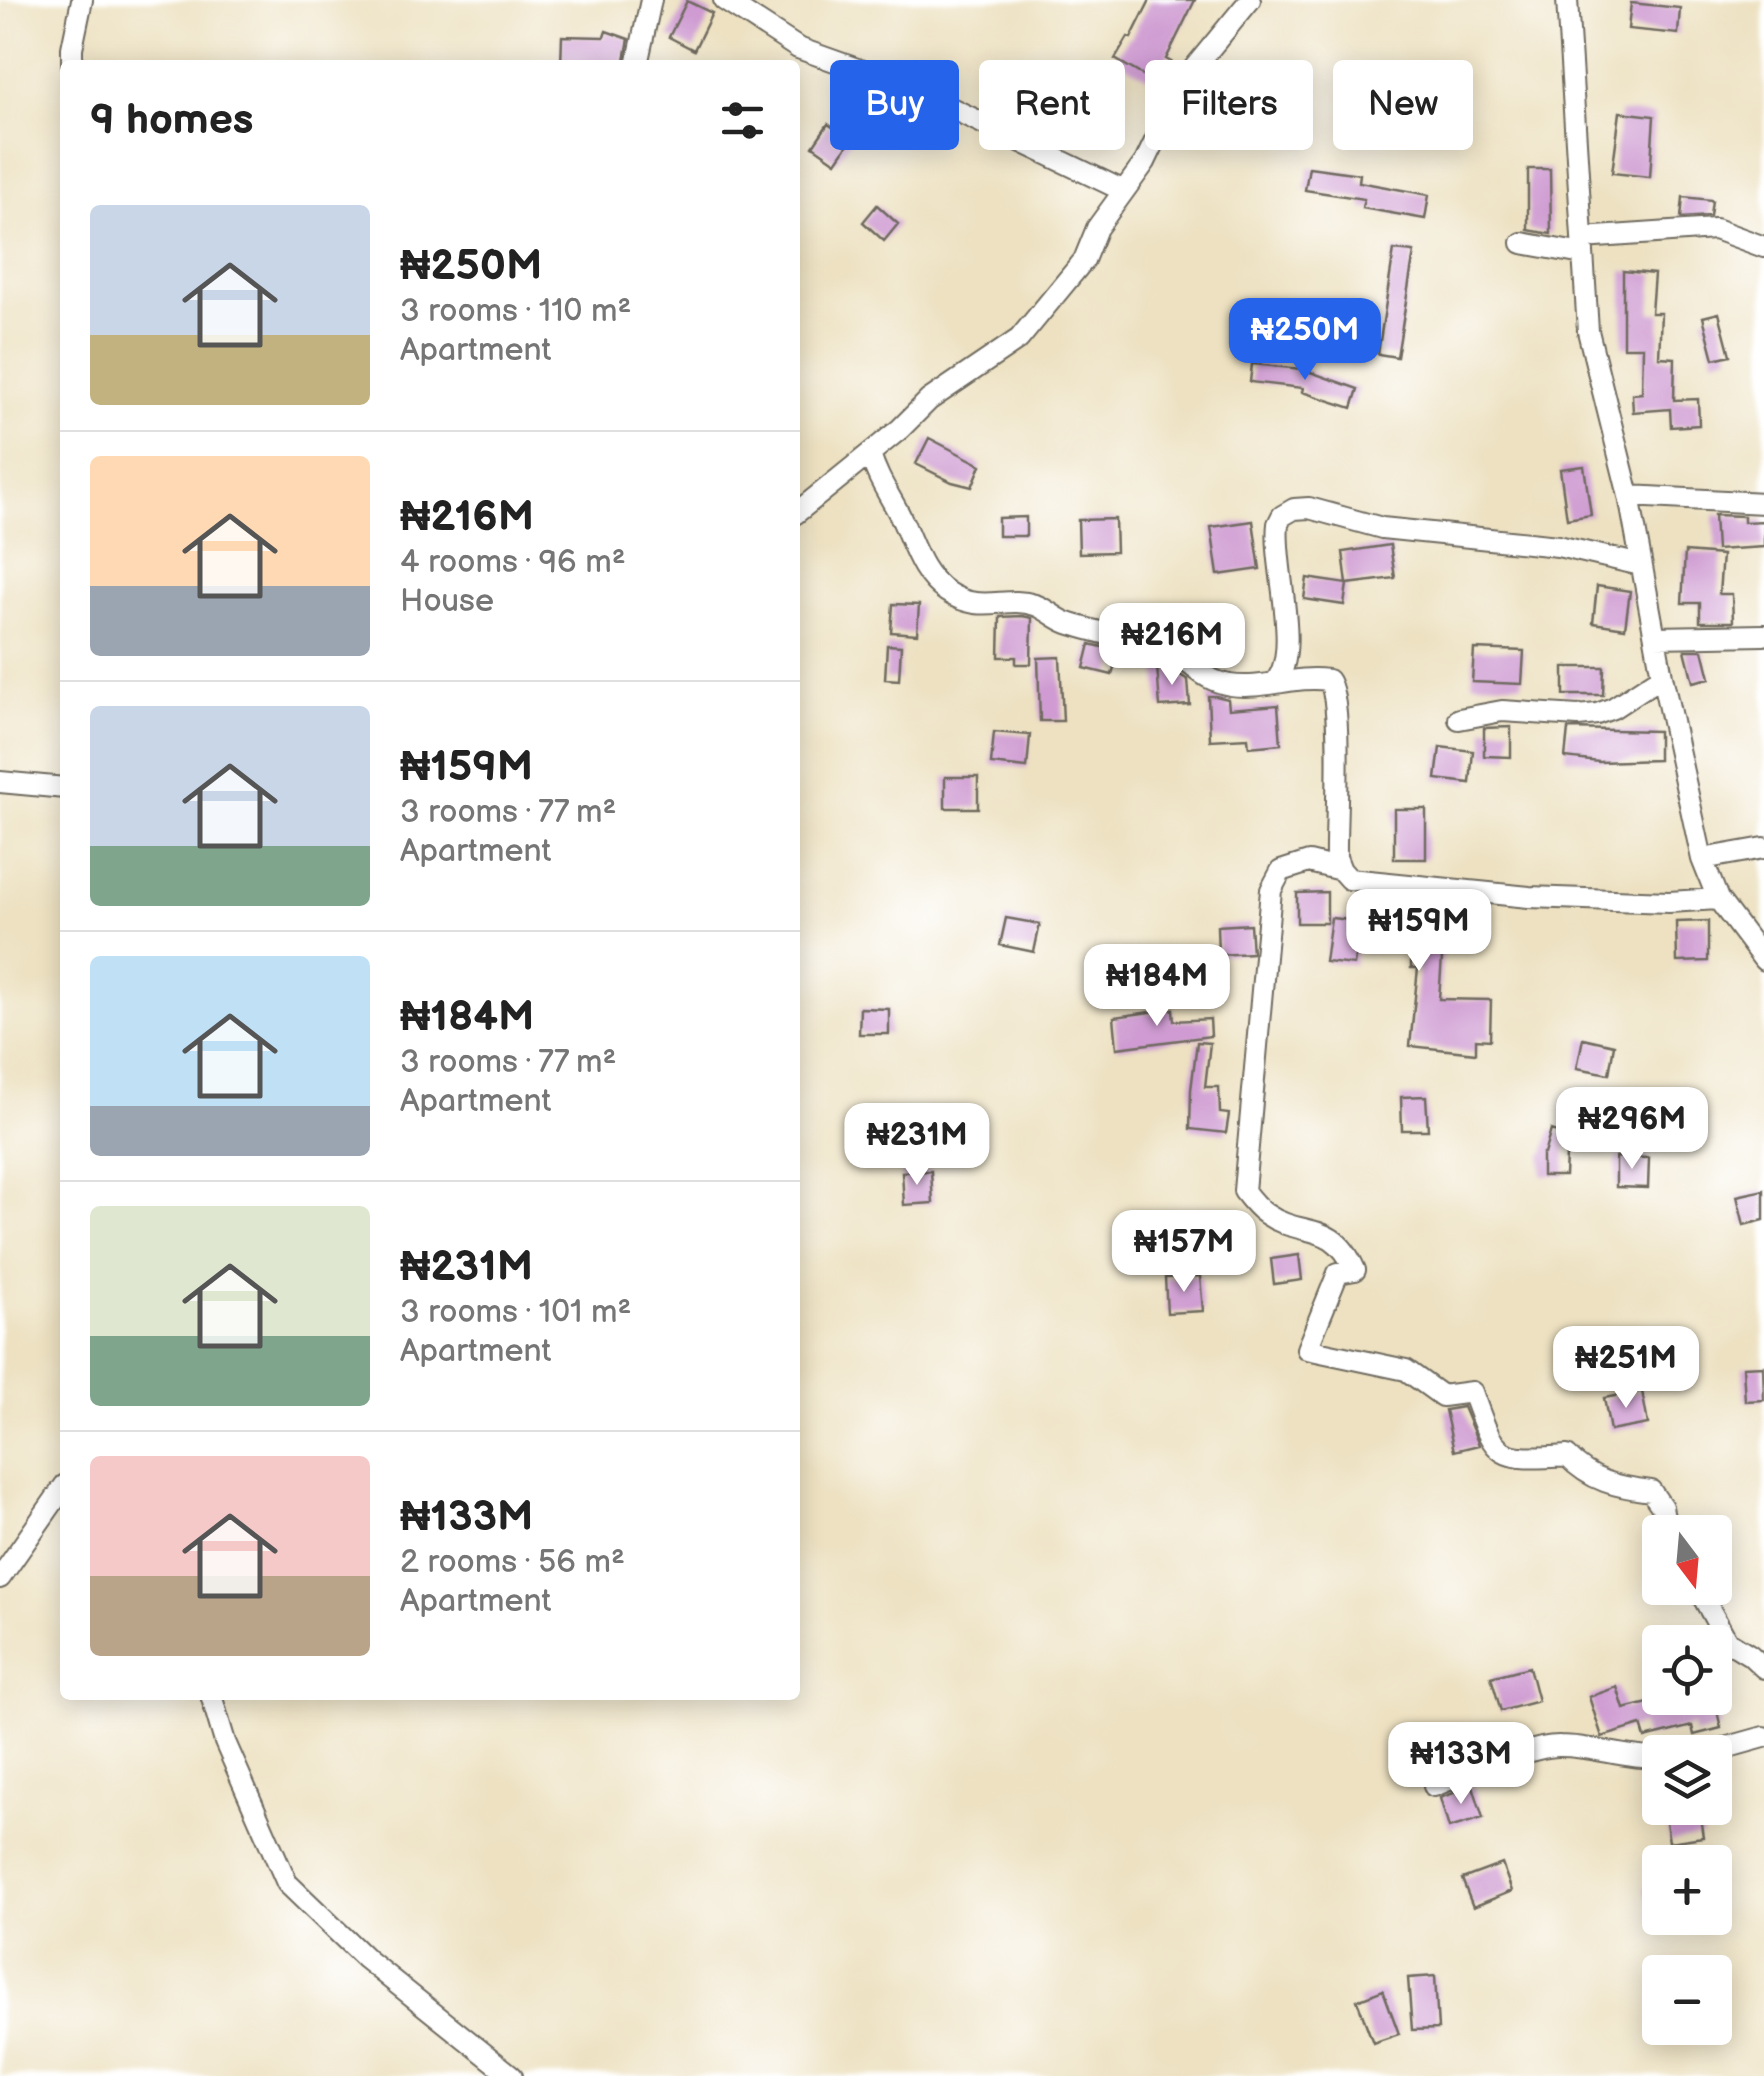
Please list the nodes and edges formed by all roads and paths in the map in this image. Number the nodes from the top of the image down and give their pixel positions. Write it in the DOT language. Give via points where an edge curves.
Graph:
graph roads {
  1 [pos="82,0"];
  2 [pos="651,0"];
  3 [pos="724,0"];
  4 [pos="1250,0"];
  5 [pos="1567,0"];
  6 [pos="72,60"];
  7 [pos="637,60"];
  8 [pos="1122,190"];
  9 [pos="1522,243"];
  10 [pos="1583,246"];
  11 [pos="1764,247"];
  12 [pos="870,454"];
  13 [pos="1629,496"];
  14 [pos="1764,503"];
  15 [pos="800,508"];
  16 [pos="1641,565"];
  17 [pos="1764,635"];
  18 [pos="1654,637"];
  19 [pos="1662,676"];
  20 [pos="1274,682"];
  21 [pos="1459,719"];
  22 [pos="0,782"];
  23 [pos="60,788"];
  24 [pos="1764,848"];
  25 [pos="1702,860"];
  26 [pos="1341,870"];
  27 [pos="1718,899"];
  28 [pos="1764,960"];
  29 [pos="60,1492"];
  30 [pos="1664,1515"];
  31 [pos="0,1578"];
  32 [pos="1707,1605"];
  33 [pos="1764,1668"];
  34 [pos="213,1700"];
  35 [pos="1764,1737"];
  36 [pos="1732,1746"];
  37 [pos="1642,1757"];
  38 [pos="1434,1786"];
  39 [pos="482,2053"];
  40 [pos="494,2076"];
  41 [pos="512,2076"];
  1 -- 6 [label="street"];
  2 -- 7 [label="street"];
  3 -- 8 [label="street" via="798,48 905,86"];
  4 -- 8 [label="street" via="1167,105 1144,162"];
  5 -- 10 [label="street"];
  8 -- 12 [label="street" via="1084,260 1019,339 948,386"];
  9 -- 10 [label="street"];
  10 -- 11 [label="street" via="1716,229"];
  10 -- 13 [label="street" via="1588,331"];
  12 -- 15 [label="street"];
  12 -- 20 [label="street" via="917,556 946,592 986,606 1033,604 1071,624 1172,654 1201,676 1228,684"];
  13 -- 14 [label="street"];
  13 -- 16 [label="street"];
  16 -- 18 [label="street"];
  16 -- 20 [label="street" via="1558,546 1382,528 1331,512 1294,510 1282,516 1276,536 1286,637 1284,672"];
  17 -- 18 [label="street"];
  18 -- 19 [label="street"];
  19 -- 21 [label="street" via="1597,714 1502,711"];
  19 -- 25 [label="street"];
  20 -- 26 [label="street" via="1316,678 1334,687"];
  22 -- 23 [label="street"];
  24 -- 25 [label="street"];
  25 -- 27 [label="street"];
  26 -- 27 [label="street" via="1364,882 1529,897"];
  26 -- 30 [label="street" via="1309,862 1281,871 1271,890 1244,1191 1268,1216 1340,1244 1355,1270 1338,1272 1307,1349 1406,1370 1442,1396 1472,1392 1490,1444 1504,1454 1567,1456 1582,1472 1616,1487 1651,1491"];
  27 -- 28 [label="street"];
  29 -- 31 [label="street"];
  32 -- 33 [label="street" via="1727,1641"];
  34 -- 39 [label="street" via="225,1742 288,1883 366,1959"];
  35 -- 36 [label="street"];
  37 -- 38 [label="street" via="1556,1745"];
  39 -- 40 [label="street"];
  39 -- 41 [label="street"];
}
